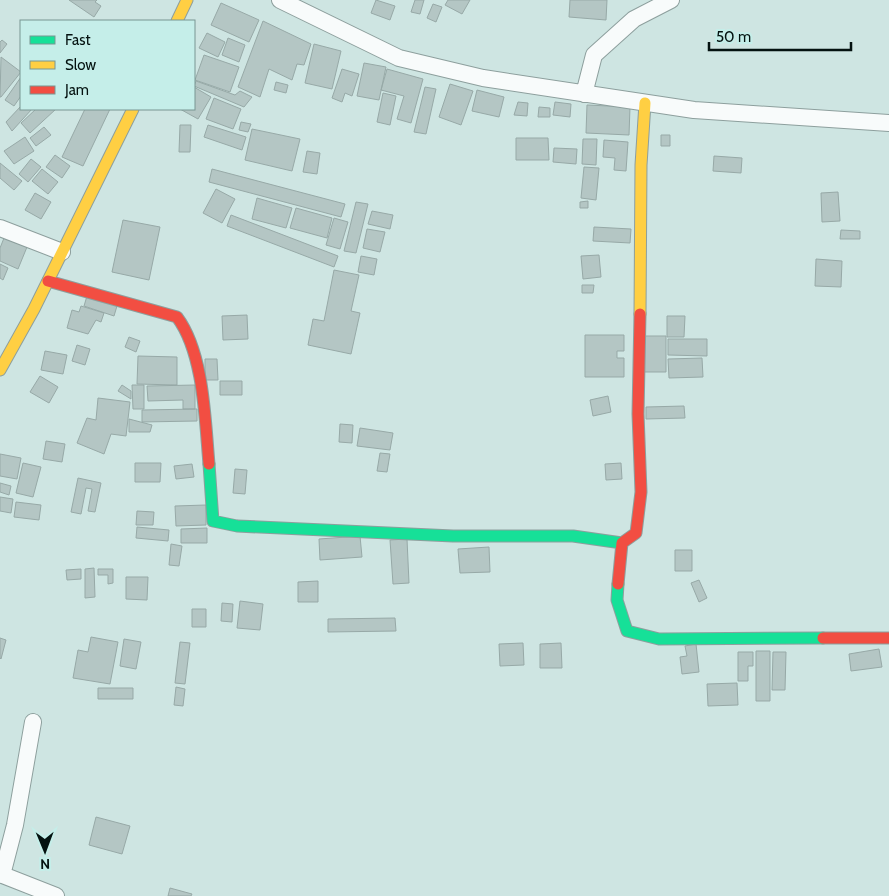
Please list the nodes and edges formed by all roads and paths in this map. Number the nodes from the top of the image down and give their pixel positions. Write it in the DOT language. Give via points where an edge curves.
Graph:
graph roads {
  1 [pos="188,0"];
  2 [pos="280,0"];
  3 [pos="671,0"];
  4 [pos="178,20"];
  5 [pos="584,94"];
  6 [pos="645,103"];
  7 [pos="133,110"];
  8 [pos="889,123"];
  9 [pos="0,228"];
  10 [pos="62,252"];
  11 [pos="48,281"];
  12 [pos="0,370"];
  13 [pos="622,542"];
  14 [pos="889,638"];
  15 [pos="33,722"];
  16 [pos="1,875"];
  17 [pos="51,895"];
  1 -- 4 [label="street"];
  2 -- 5 [label="street" via="399,58 484,78"];
  3 -- 5 [label="street" via="634,19 594,55"];
  5 -- 6 [label="street"];
  6 -- 8 [label="street" via="694,110"];
  6 -- 13 [label="street" via="641,165 638,414 642,492 636,532"];
  7 -- 10 [label="street"];
  9 -- 10 [label="street"];
  10 -- 11 [label="street"];
  11 -- 12 [label="street"];
  11 -- 13 [label="street" via="178,317 188,333 199,385 213,521 237,526 453,536 572,536"];
  13 -- 14 [label="street" via="617,600 627,631 659,639"];
  15 -- 16 [label="street" via="15,825"];
  16 -- 17 [label="street"];
}
